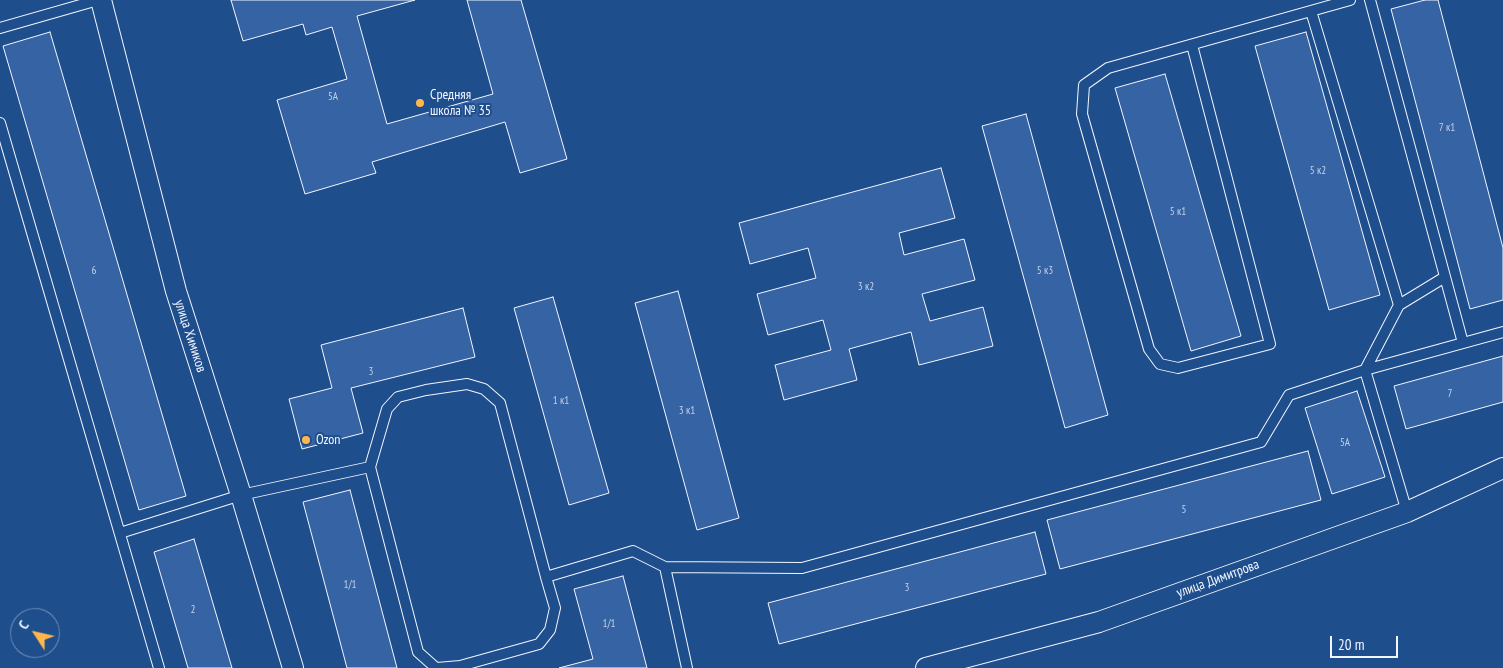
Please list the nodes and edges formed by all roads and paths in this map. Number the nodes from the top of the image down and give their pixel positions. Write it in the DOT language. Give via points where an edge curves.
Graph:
graph roads {
  1 [pos="100,0"];
  2 [pos="1350,0"];
  3 [pos="1370,0"];
  4 [pos="1311,11"];
  5 [pos="0,28"];
  6 [pos="1192,45"];
  7 [pos="0,123"];
  8 [pos="1445,277"];
  9 [pos="1399,306"];
  10 [pos="1503,332"];
  11 [pos="1463,343"];
  12 [pos="1365,370"];
  13 [pos="370,467"];
  14 [pos="1503,468"];
  15 [pos="241,495"];
  16 [pos="1408,512"];
  17 [pos="120,533"];
  18 [pos="665,567"];
  19 [pos="546,577"];
  20 [pos="159,668"];
  21 [pos="293,668"];
  22 [pos="436,668"];
  23 [pos="686,668"];
  24 [pos="926,668"];
  1 -- 5 [label="lane"];
  1 -- 15 [label="street, улица Химиков" via="176,291"];
  2 -- 4 [label="lane"];
  3 -- 8 [label="lane"];
  4 -- 6 [label="lane"];
  4 -- 9 [label="lane"];
  6 -- 6 [label="lane" via="1108,68 1084,85 1082,114 1149,349 1160,364 1178,368 1270,344"];
  7 -- 17 [label="lane"];
  8 -- 9 [label="lane"];
  8 -- 11 [label="lane"];
  9 -- 12 [label="lane"];
  10 -- 11 [label="lane"];
  11 -- 12 [label="lane"];
  12 -- 16 [label="lane"];
  12 -- 18 [label="lane" via="1289,395 1261,442 802,568"];
  13 -- 15 [label="lane"];
  13 -- 19 [label="lane" via="387,409 398,397 467,384 484,389 500,404"];
  13 -- 22 [label="lane" via="418,652"];
  14 -- 16 [label="street, улица Димитрова"];
  15 -- 17 [label="lane"];
  15 -- 21 [label="street, улица Химиков"];
  16 -- 24 [label="street, улица Димитрова" via="1099,622"];
  17 -- 20 [label="lane"];
  18 -- 19 [label="lane" via="632,551"];
  18 -- 23 [label="lane"];
  19 -- 22 [label="lane" via="555,608 550,630 539,644 460,666"];
}
